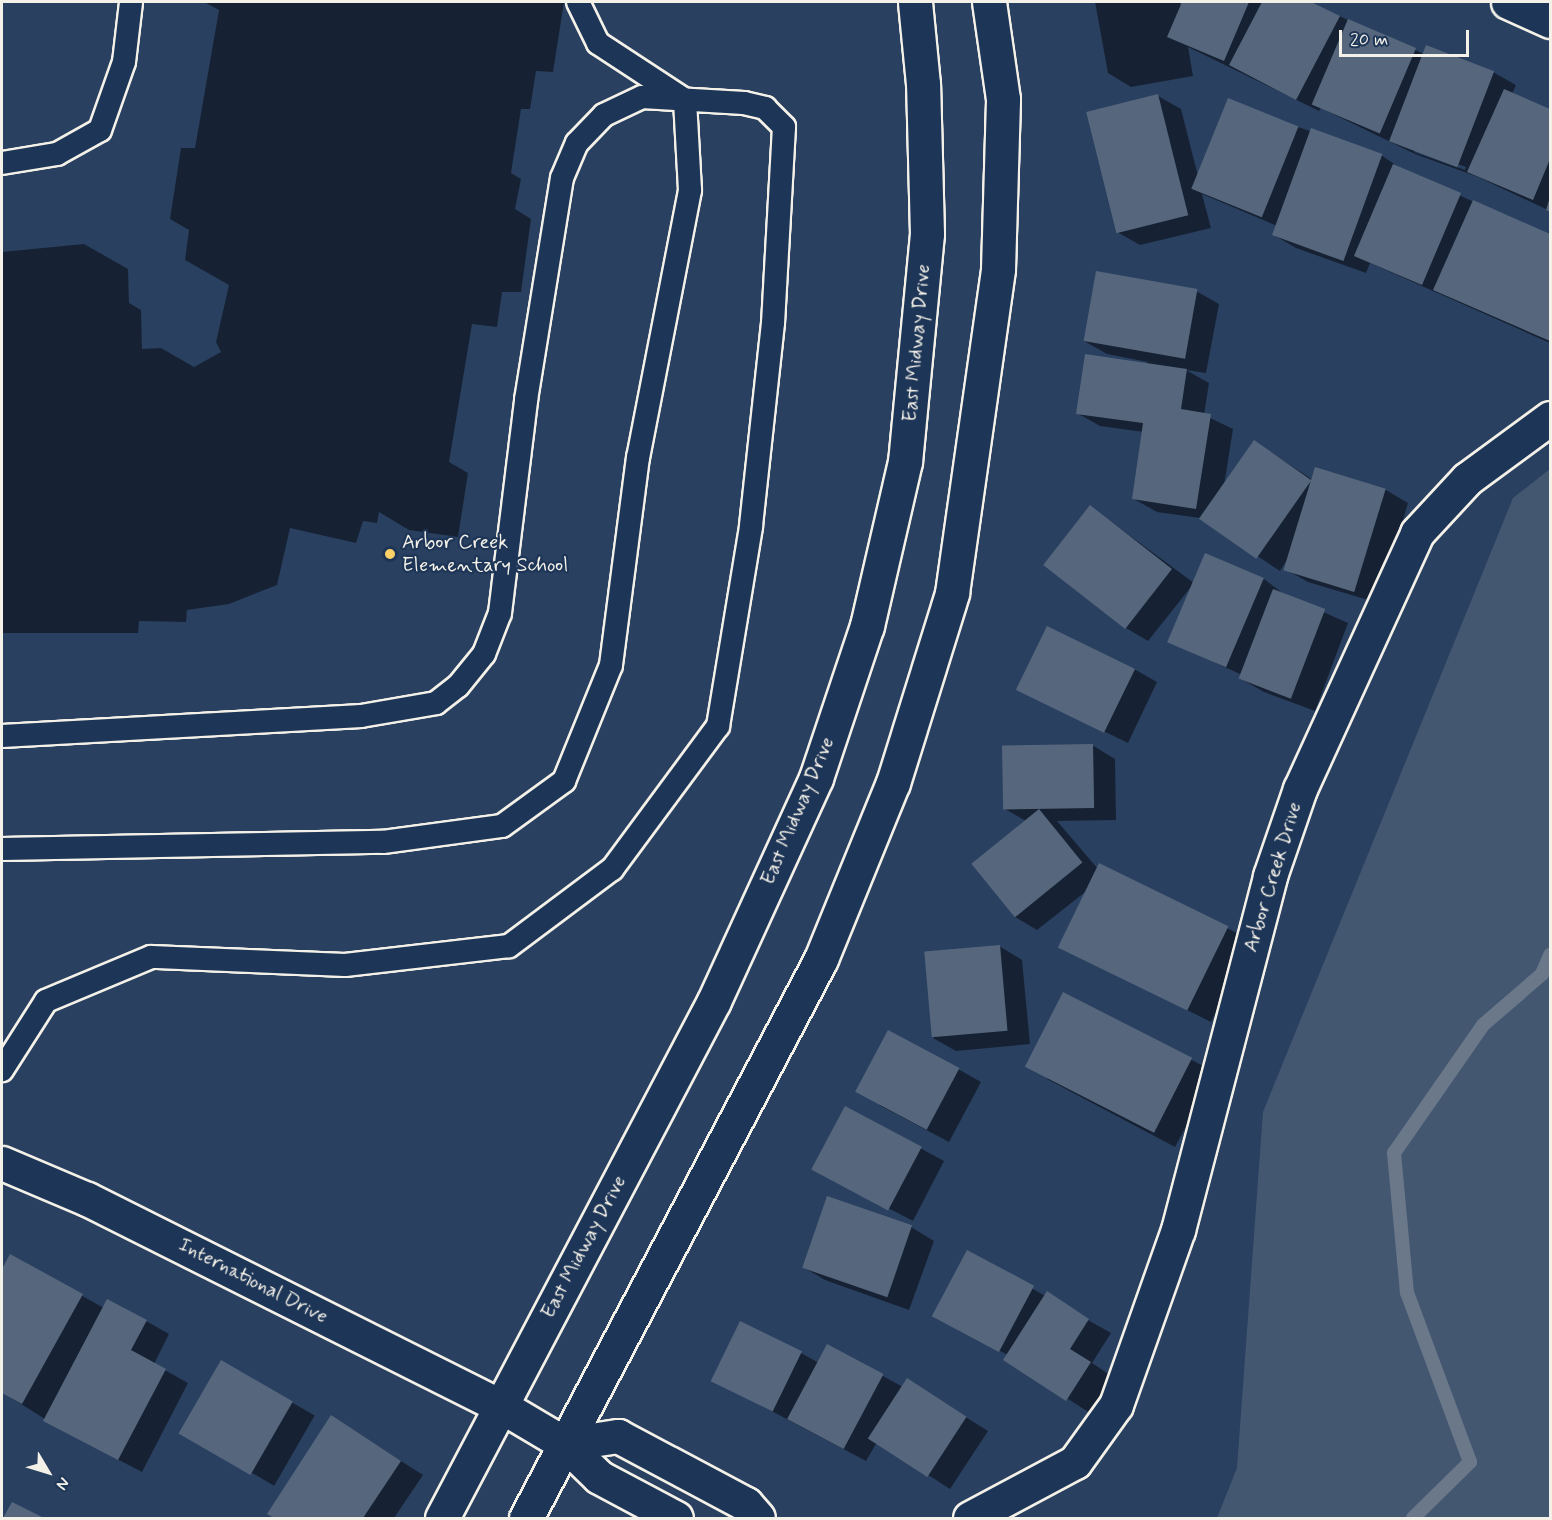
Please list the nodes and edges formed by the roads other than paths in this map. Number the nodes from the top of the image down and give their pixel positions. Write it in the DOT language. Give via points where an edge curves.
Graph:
graph roads {
  1 [pos="131,2"];
  2 [pos="578,2"];
  3 [pos="915,2"];
  4 [pos="989,2"];
  5 [pos="1508,2"];
  6 [pos="1551,21"];
  7 [pos="685,100"];
  8 [pos="2,163"];
  9 [pos="1551,418"];
  10 [pos="2,736"];
  11 [pos="2,849"];
  12 [pos="2,1070"];
  13 [pos="2,1163"];
  14 [pos="501,1406"];
  15 [pos="565,1444"];
  16 [pos="442,1518"];
  17 [pos="526,1518"];
  18 [pos="676,1518"];
  19 [pos="758,1518"];
  20 [pos="970,1518"];
  1 -- 8 [label="lane" via="124,62 100,130 57,154"];
  2 -- 7 [label="lane" via="598,43"];
  3 -- 14 [label="main road, East Midway Drive" via="923,84 927,234 905,462 867,626 816,778 719,990"];
  4 -- 15 [label="main road" via="1003,99 998,269 952,593 893,783 821,959"];
  5 -- 6 [label="main road"];
  7 -- 10 [label="lane" via="642,98 604,115 577,143 562,178 526,400 500,614 484,654 458,686 436,703 361,716"];
  7 -- 11 [label="lane" via="690,190 638,458 611,665 564,781 502,826 383,842"];
  7 -- 12 [label="lane" via="765,108 784,127 773,323 752,527 718,726 612,869 509,946 345,964 151,957 46,1001"];
  9 -- 20 [label="main road, Arbor Creek Drive" via="1467,479 1417,533 1300,789 1270,876 1178,1230 1116,1405 1075,1462"];
  13 -- 14 [label="main road, International Drive" via="87,1199"];
  14 -- 15 [label="main road, International Drive"];
  14 -- 16 [label="main road, East Midway Drive"];
  15 -- 17 [label="main road"];
  15 -- 18 [label="main road, International Drive" via="599,1477"];
  15 -- 19 [label="main road" via="618,1436 746,1504"];
}
